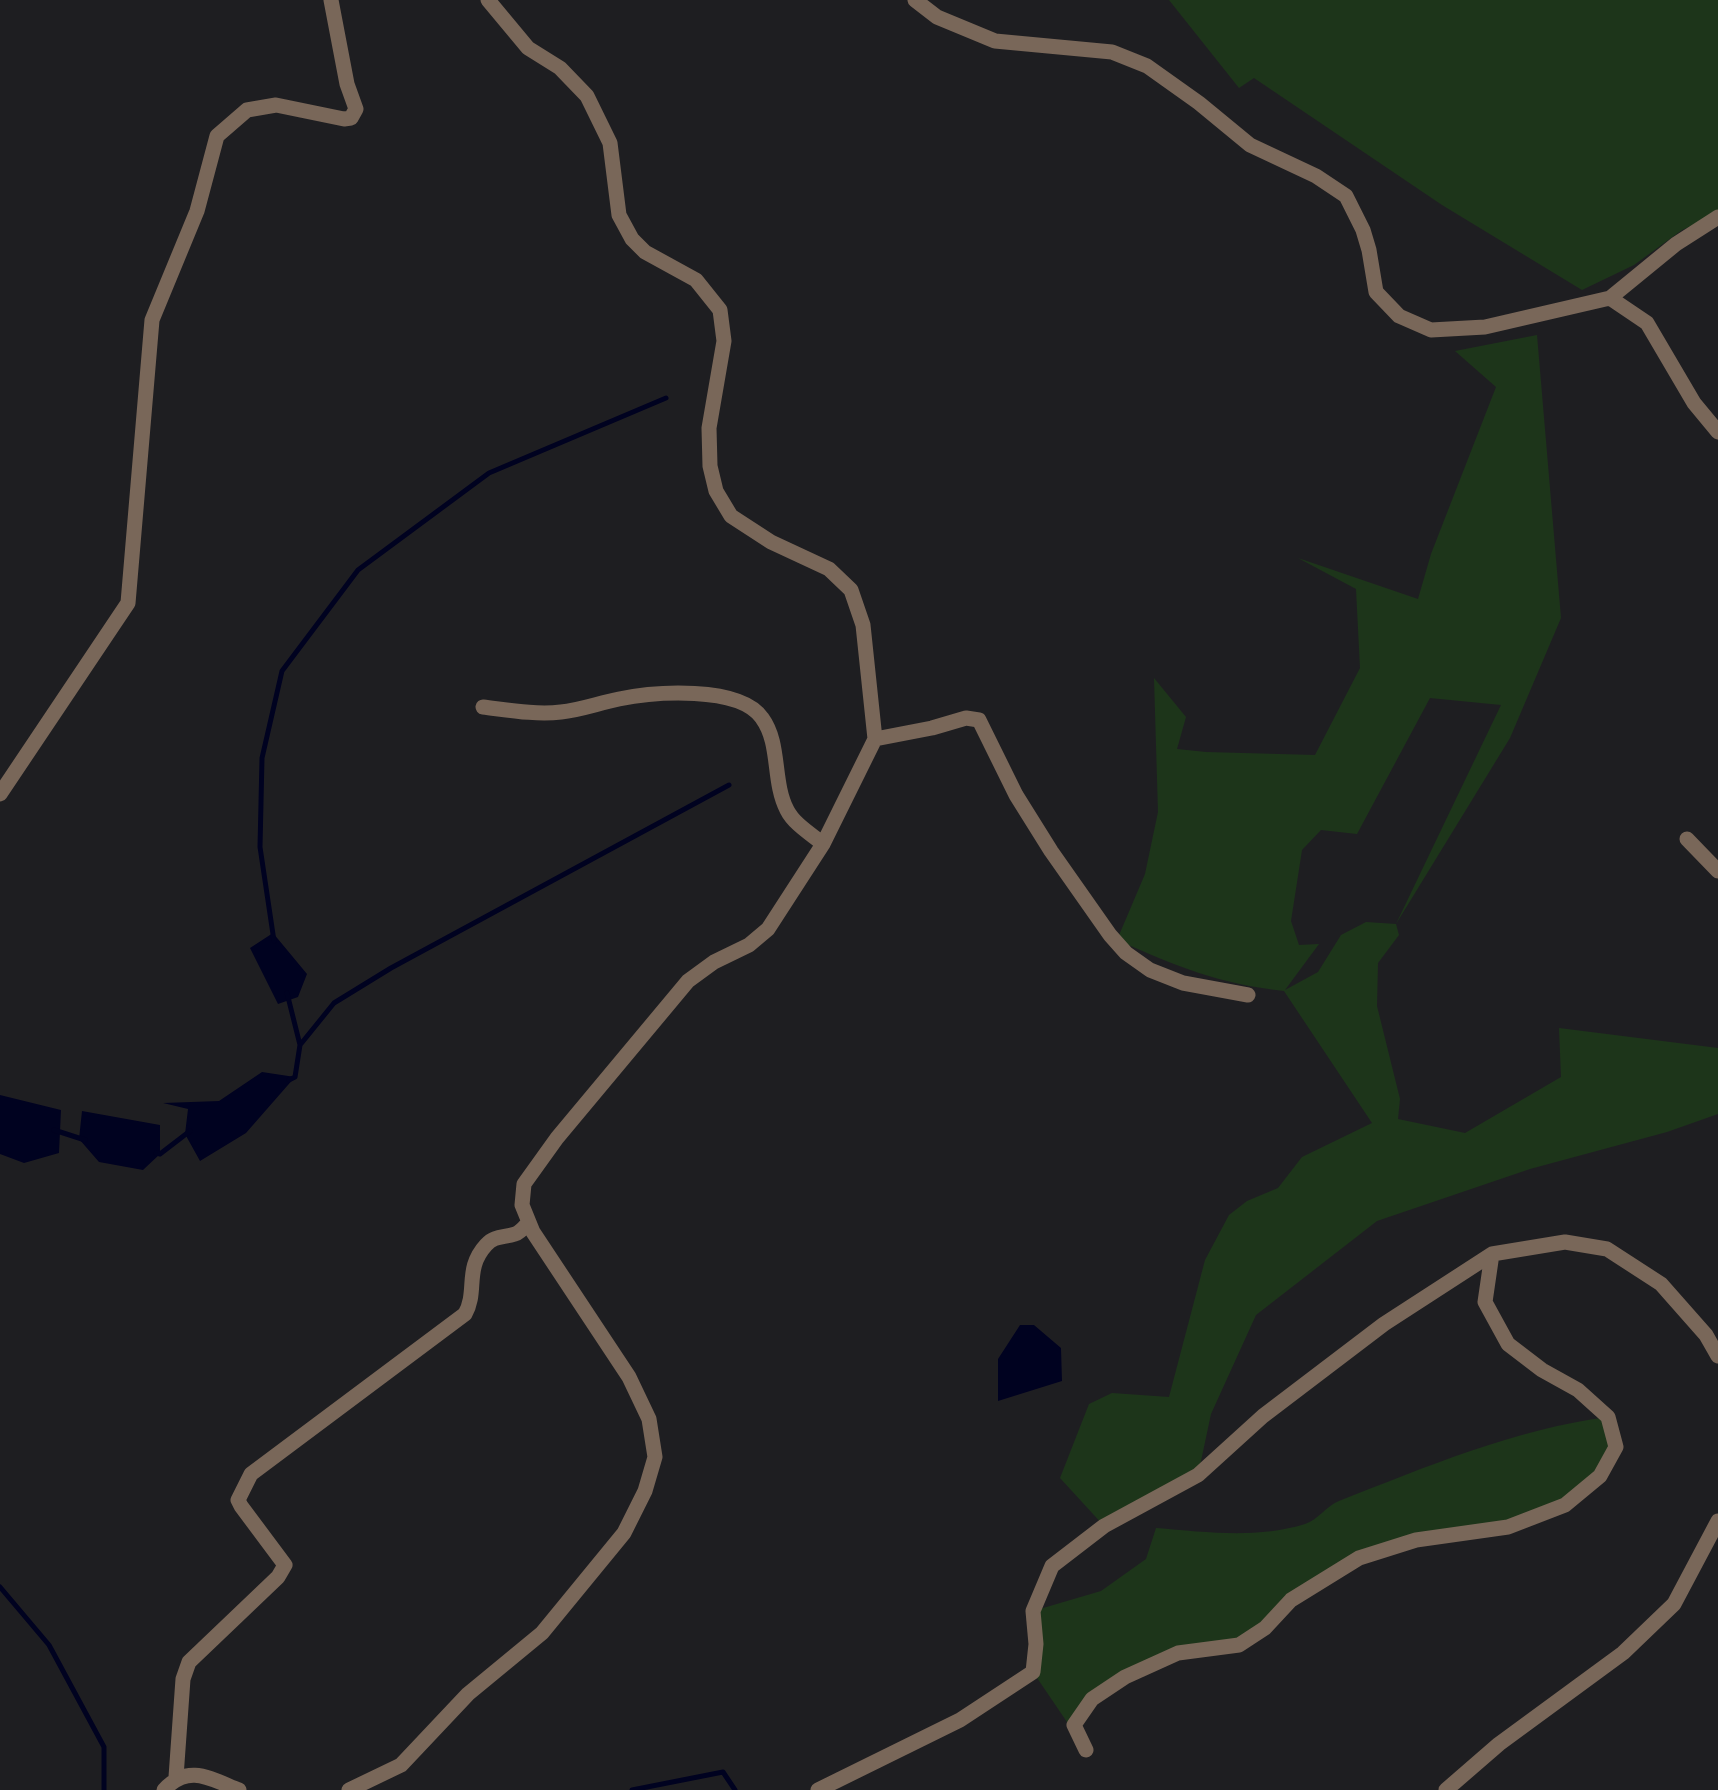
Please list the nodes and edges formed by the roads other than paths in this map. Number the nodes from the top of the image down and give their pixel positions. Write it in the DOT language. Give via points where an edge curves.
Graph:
graph roads {
  1 [pos="331,0"];
  2 [pos="488,0"];
  3 [pos="915,0"];
  4 [pos="1718,218"];
  5 [pos="1610,298"];
  6 [pos="1718,432"];
  7 [pos="483,707"];
  8 [pos="875,739"];
  9 [pos="0,794"];
  10 [pos="1687,839"];
  11 [pos="823,844"];
  12 [pos="1718,871"];
  13 [pos="1248,995"];
  14 [pos="529,1222"];
  15 [pos="1492,1254"];
  16 [pos="1718,1356"];
  17 [pos="1718,1521"];
  18 [pos="1086,1749"];
  19 [pos="176,1777"];
  20 [pos="164,1790"];
  21 [pos="238,1790"];
  22 [pos="349,1790"];
  23 [pos="818,1790"];
  24 [pos="1446,1790"];
  1 -- 9 [label="street" via="354,114 344,119 276,105 247,110 217,136 197,212 152,320 128,603"];
  2 -- 8 [label="street" via="528,48 560,68 587,96 610,143 619,215 632,239 645,252 696,280 720,310 724,341 709,428 710,466 716,490 731,516 771,542 829,569 851,590 863,625"];
  3 -- 5 [label="street" via="937,16 994,41 1112,52 1147,66 1250,145 1316,176 1346,196 1370,250 1376,292 1399,316 1410,321 1431,330 1485,327"];
  4 -- 5 [label="street" via="1676,244"];
  5 -- 6 [label="street" via="1647,323 1694,403"];
  7 -- 11 [label="street" via="562,712 620,699 672,694 725,696 747,705 770,730 786,809"];
  8 -- 11 [label="street"];
  8 -- 13 [label="street" via="966,718 979,720 1016,795 1051,851 1126,953 1150,970 1183,983"];
  10 -- 12 [label="street"];
  11 -- 14 [label="street" via="768,929 749,945 688,981 557,1138 524,1184 522,1205"];
  14 -- 19 [label="street" via="513,1235 494,1238 485,1245 473,1267 470,1305 465,1314 251,1474 245,1483 238,1500 285,1565 278,1577 189,1662 183,1679"];
  14 -- 22 [label="street" via="629,1377 649,1419 655,1457 645,1491 624,1533 542,1633 468,1694 401,1765"];
  15 -- 16 [label="street" via="1564,1242 1607,1249 1661,1284 1706,1335"];
  15 -- 18 [label="street" via="1485,1302 1508,1344 1542,1370 1578,1390 1608,1417 1616,1447 1600,1476 1565,1505 1508,1527 1416,1540 1359,1558 1291,1600 1265,1628 1239,1645 1178,1653 1125,1677 1092,1699 1074,1725"];
  15 -- 23 [label="street" via="1384,1324 1263,1416 1198,1475 1104,1526 1052,1566 1033,1611 1033,1672 960,1720"];
  17 -- 24 [label="street" via="1674,1604 1623,1653 1499,1744"];
  19 -- 20 [label="street"];
  19 -- 21 [label="street" via="195,1775"];
}
